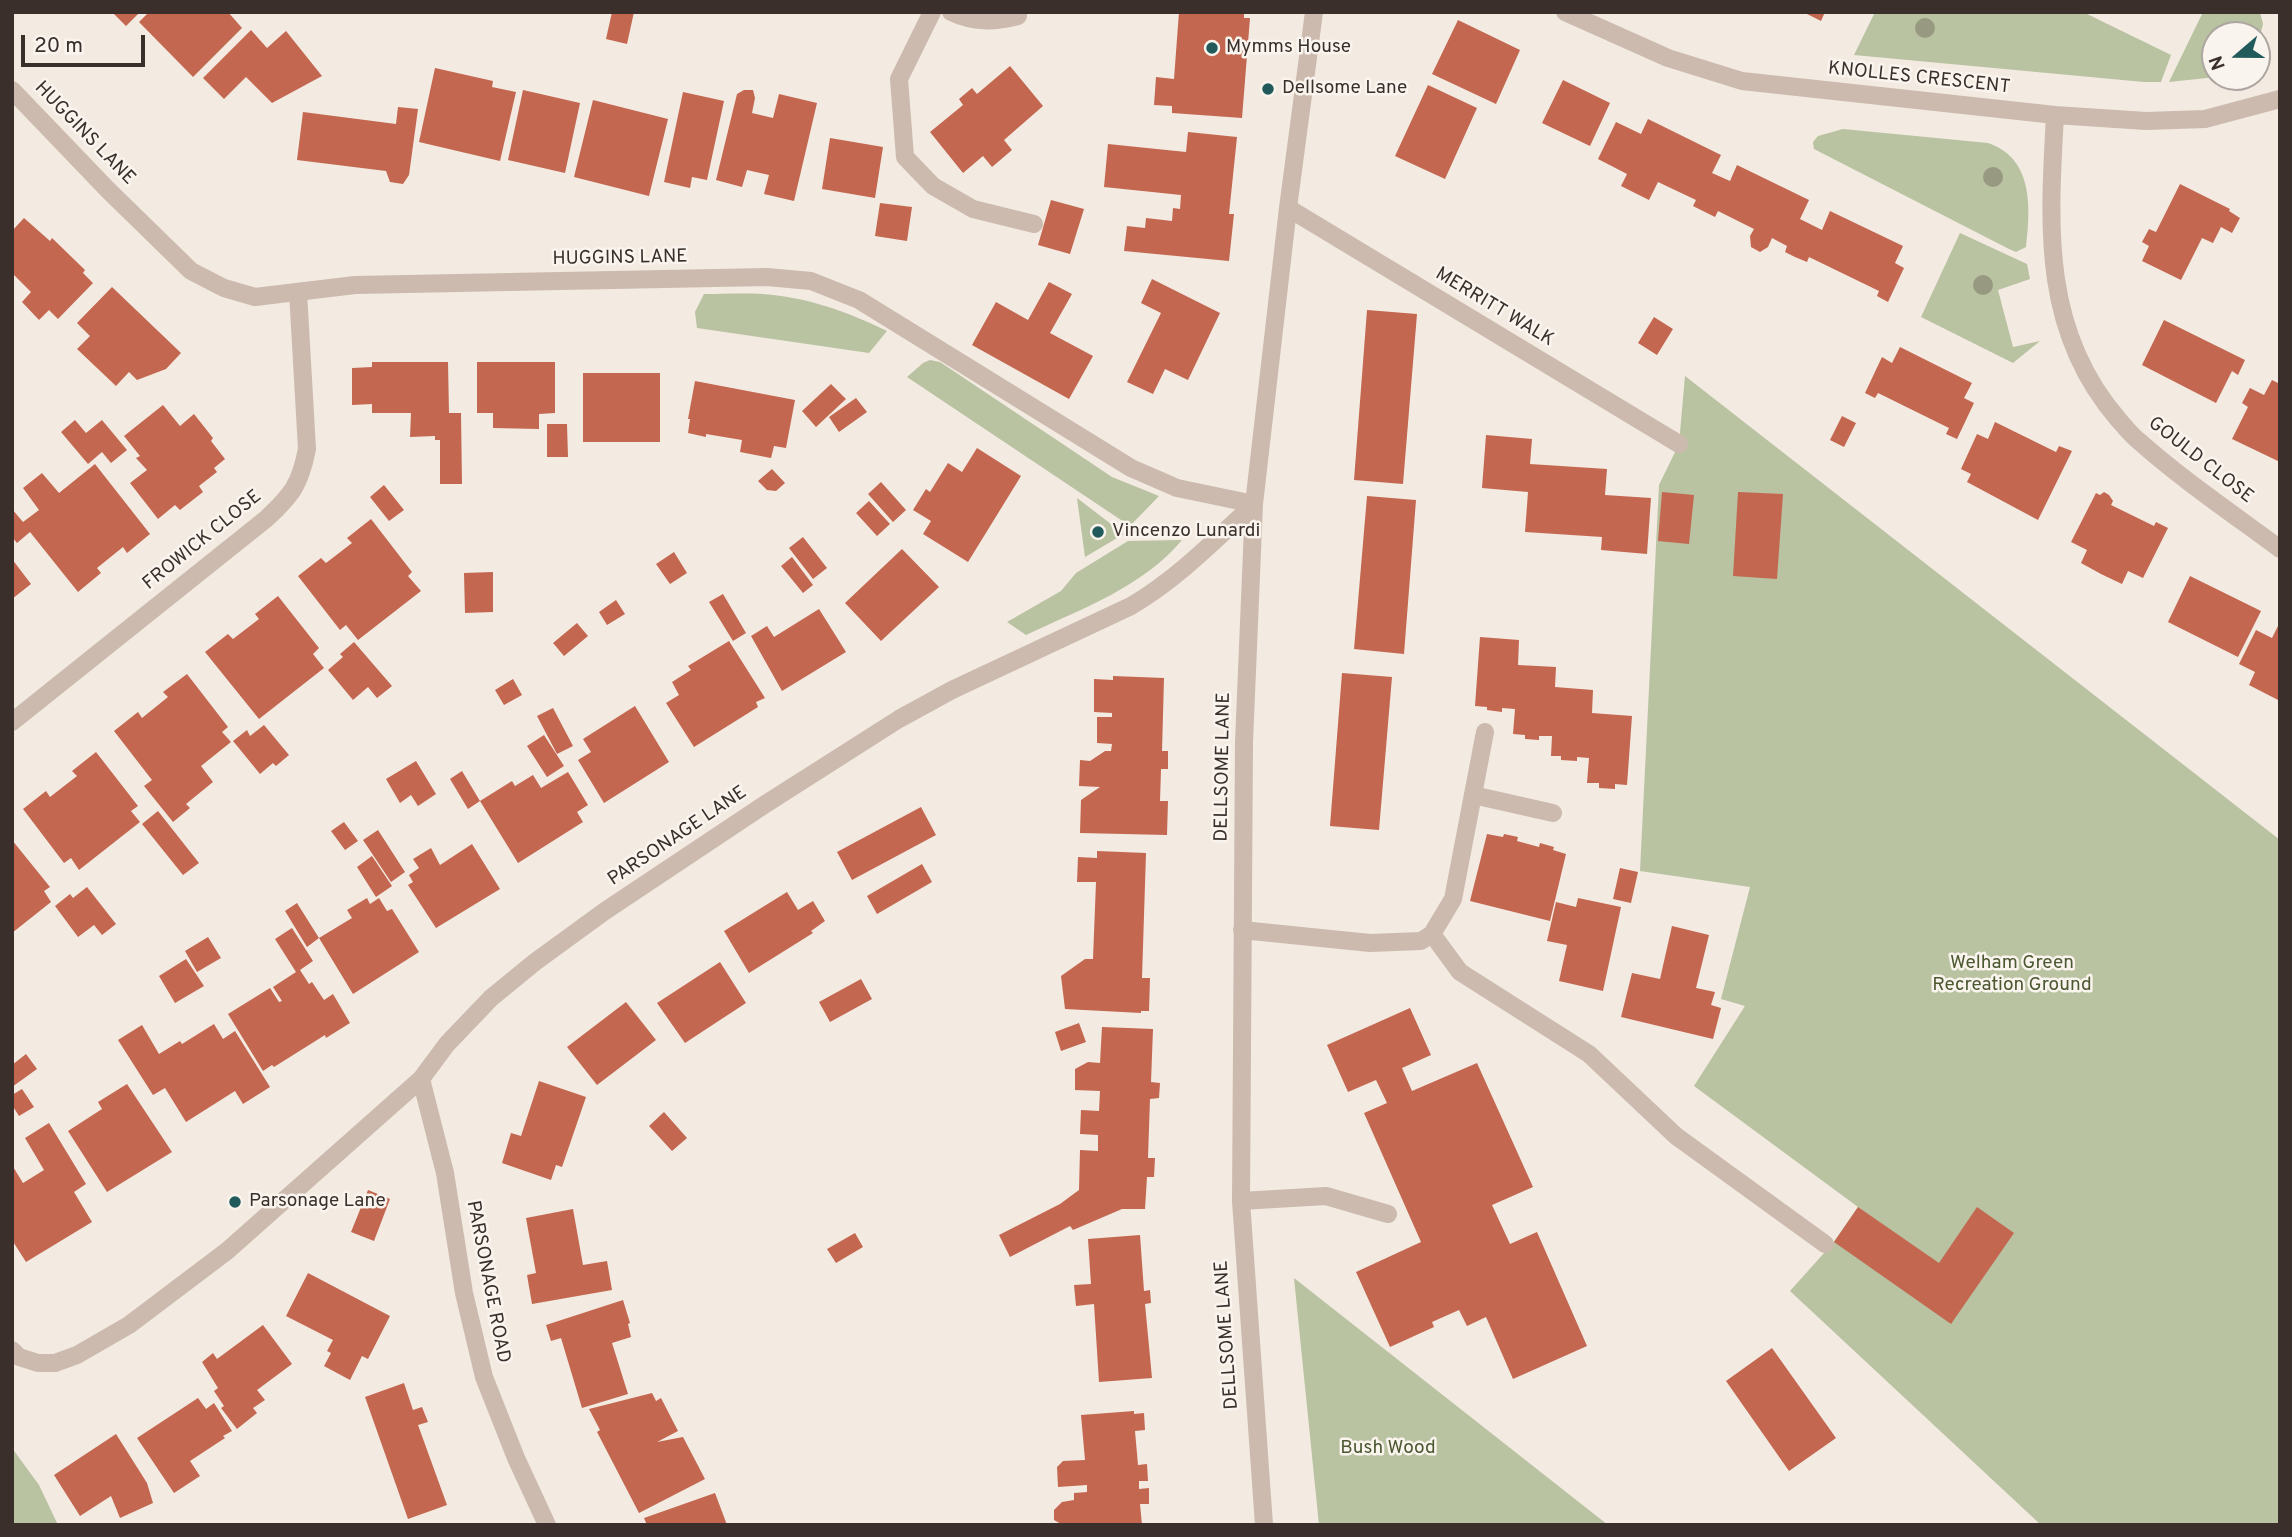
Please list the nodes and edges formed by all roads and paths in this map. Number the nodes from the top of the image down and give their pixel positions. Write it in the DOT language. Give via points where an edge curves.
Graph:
graph roads {
  1 [pos="932,12"];
  2 [pos="951,12"];
  3 [pos="1314,12"];
  4 [pos="1565,12"];
  5 [pos="1018,16"];
  6 [pos="12,90"];
  7 [pos="2280,99"];
  8 [pos="2055,115"];
  9 [pos="1288,208"];
  10 [pos="1034,224"];
  11 [pos="298,292"];
  12 [pos="1679,444"];
  13 [pos="1254,504"];
  14 [pos="2280,549"];
  15 [pos="12,722"];
  16 [pos="1485,732"];
  17 [pos="1473,795"];
  18 [pos="1552,813"];
  19 [pos="1242,930"];
  20 [pos="1432,934"];
  21 [pos="421,1079"];
  22 [pos="1241,1201"];
  23 [pos="1388,1214"];
  24 [pos="1825,1244"];
  25 [pos="12,1350"];
  26 [pos="547,1525"];
  27 [pos="1264,1525"];
  1 -- 10 [label="street" via="899,79 905,157 933,186 973,209"];
  2 -- 5 [label="street" via="983,22"];
  3 -- 9 [label="street, DELLSOME LANE"];
  4 -- 8 [label="street, KNOLLES CRESCENT" via="1668,58 1742,81"];
  6 -- 11 [label="street, HUGGINS LANE" via="191,271 255,297"];
  7 -- 8 [label="street, KNOLLES CRESCENT" via="2205,119 2146,121"];
  8 -- 14 [label="street, GOULD CLOSE" via="2053,273 2069,340 2098,396 2138,441"];
  9 -- 12 [label="street, MERRITT WALK"];
  9 -- 13 [label="street, DELLSOME LANE"];
  11 -- 13 [label="street, HUGGINS LANE" via="369,284 767,277 811,281 859,300 1131,468 1177,488"];
  11 -- 15 [label="street, FROWICK CLOSE" via="307,449 302,474 290,497"];
  13 -- 19 [label="street, DELLSOME LANE"];
  13 -- 21 [label="street, PARSONAGE LANE" via="1158,590 899,719 682,858 491,998"];
  16 -- 17 [label="street"];
  17 -- 18 [label="street"];
  17 -- 20 [label="street" via="1453,899"];
  19 -- 20 [label="street" via="1370,943 1421,941"];
  19 -- 22 [label="street, DELLSOME LANE"];
  20 -- 24 [label="street" via="1460,972 1589,1055 1676,1136"];
  21 -- 25 [label="street, PARSONAGE LANE" via="227,1251 129,1325 55,1363 38,1363"];
  21 -- 26 [label="street, PARSONAGE ROAD" via="445,1172 464,1293 485,1377"];
  22 -- 23 [label="street" via="1326,1196"];
  22 -- 27 [label="street, DELLSOME LANE"];
}
